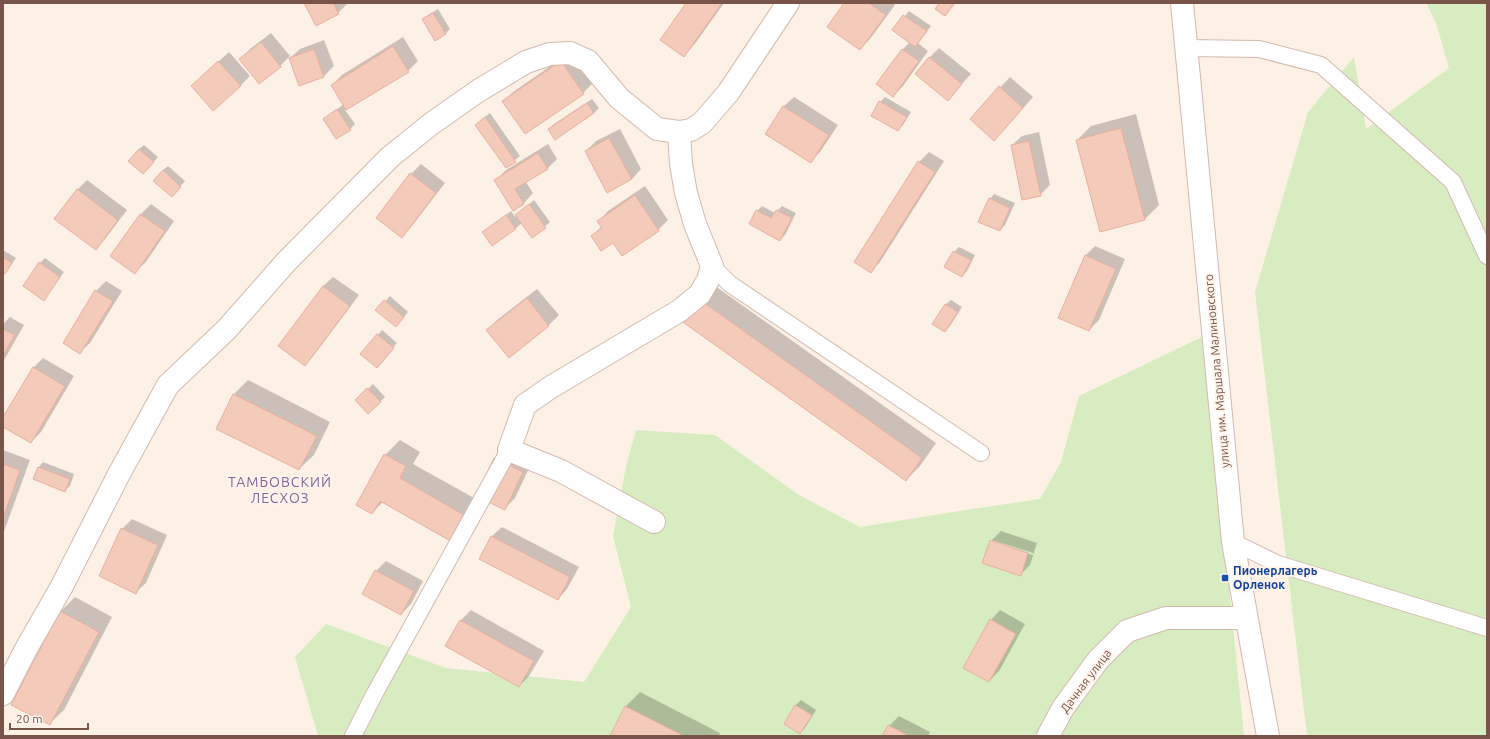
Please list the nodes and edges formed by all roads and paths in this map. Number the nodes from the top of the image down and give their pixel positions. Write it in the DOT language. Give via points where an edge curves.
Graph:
graph roads {
  1 [pos="788,3"];
  2 [pos="1182,3"];
  3 [pos="1186,48"];
  4 [pos="679,132"];
  5 [pos="1487,256"];
  6 [pos="712,266"];
  7 [pos="509,450"];
  8 [pos="982,453"];
  9 [pos="654,522"];
  10 [pos="1233,542"];
  11 [pos="1246,618"];
  12 [pos="1487,628"];
  13 [pos="3,694"];
  14 [pos="353,736"];
  15 [pos="1048,736"];
  16 [pos="1268,736"];
  1 -- 4 [label="street" via="728,93 713,111 691,130"];
  2 -- 3 [label="street, улица им. Маршала Малиновского"];
  3 -- 5 [label="lane" via="1259,49 1321,65 1453,182"];
  3 -- 10 [label="street, улица им. Маршала Малиновского"];
  4 -- 6 [label="street" via="686,193"];
  4 -- 13 [label="street" via="658,129 642,117 619,98 588,61 570,53 550,54 526,62 478,91 430,124 390,157 286,262 227,329 168,386"];
  6 -- 7 [label="street" via="700,294 679,311 525,405"];
  6 -- 8 [label="lane" via="730,284"];
  7 -- 9 [label="street" via="562,470"];
  7 -- 14 [label="lane"];
  10 -- 11 [label="street, улица им. Маршала Малиновского"];
  10 -- 12 [label="lane" via="1278,564"];
  11 -- 15 [label="street, Дачная улица" via="1166,618 1128,631 1098,660 1063,708"];
  11 -- 16 [label="street, улица им. Маршала Малиновского"];
}
